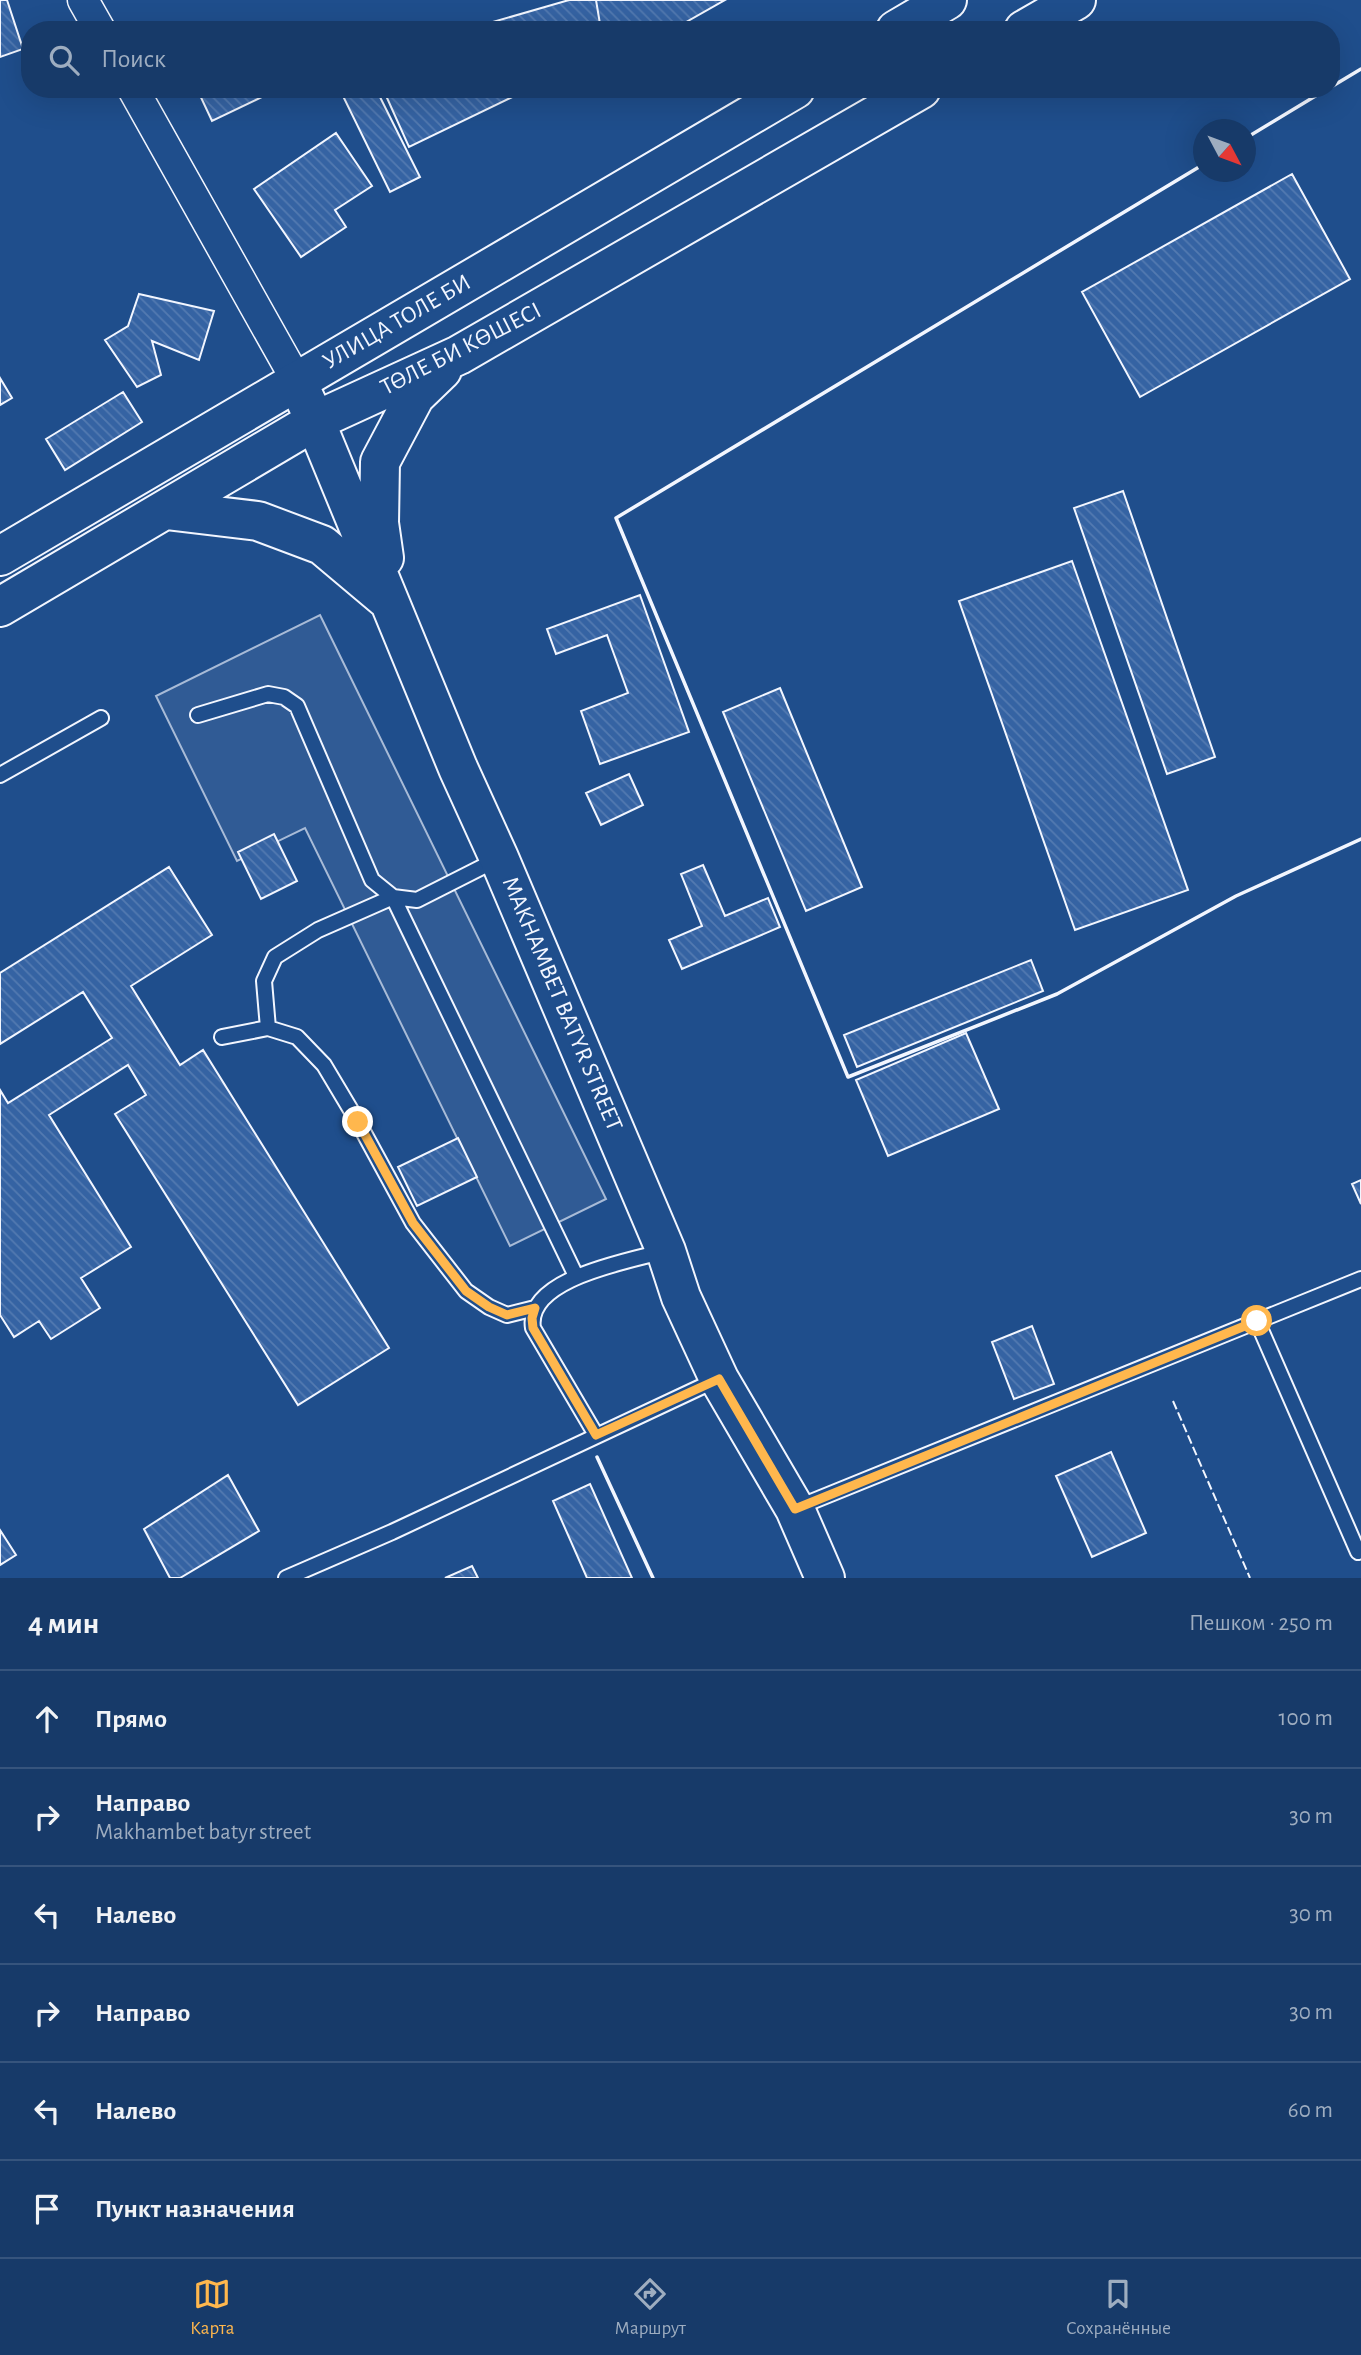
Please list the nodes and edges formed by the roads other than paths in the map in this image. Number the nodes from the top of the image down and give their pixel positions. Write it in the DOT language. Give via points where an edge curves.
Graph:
graph roads {
  1 [pos="83,0"];
  2 [pos="947,0"];
  3 [pos="1076,0"];
  4 [pos="95,21"];
  5 [pos="911,21"];
  6 [pos="1040,21"];
  7 [pos="138,98"];
  8 [pos="780,98"];
  9 [pos="905,98"];
  10 [pos="458,355"];
  11 [pos="297,382"];
  12 [pos="315,421"];
  13 [pos="166,510"];
  14 [pos="0,556"];
  15 [pos="390,602"];
  16 [pos="0,607"];
  17 [pos="198,715"];
  18 [pos="101,718"];
  19 [pos="0,775"];
  20 [pos="499,858"];
  21 [pos="393,897"];
  22 [pos="268,1028"];
  23 [pos="222,1037"];
  24 [pos="666,1251"];
  25 [pos="576,1276"];
  26 [pos="1361,1279"];
  27 [pos="535,1308"];
  28 [pos="1257,1321"];
  29 [pos="719,1379"];
  30 [pos="596,1435"];
  31 [pos="795,1509"];
  32 [pos="1361,1550"];
  33 [pos="286,1578"];
  34 [pos="825,1578"];
  1 -- 4 [label="street"];
  2 -- 5 [label="main road"];
  3 -- 6 [label="main road"];
  7 -- 11 [label="street"];
  8 -- 11 [label="main road, УЛИЦА ТОЛЕ БИ"];
  9 -- 10 [label="main road, ТӨЛЕ БИ КӨШЕСІ"];
  10 -- 12 [label="main road, ТӨЛЕ БИ КӨШЕСІ"];
  10 -- 15 [label="main road" via="415,396 380,462 379,523"];
  11 -- 12 [label="main road, MAKHAMBET BATYR STREET"];
  11 -- 14 [label="main road, УЛИЦА ТОЛЕ БИ"];
  12 -- 13 [label="main road, ТӨЛЕ БИ КӨШЕСІ"];
  12 -- 15 [label="main road, MAKHAMBET BATYR STREET"];
  13 -- 15 [label="main road" via="258,521 322,545"];
  13 -- 16 [label="main road, ТӨЛЕ БИ КӨШЕСІ"];
  15 -- 20 [label="main road, MAKHAMBET BATYR STREET"];
  17 -- 21 [label="lane" via="268,694 297,706 373,880"];
  18 -- 19 [label="lane"];
  20 -- 21 [label="lane" via="417,900"];
  20 -- 24 [label="main road, MAKHAMBET BATYR STREET"];
  21 -- 22 [label="lane" via="318,930 275,957 264,981"];
  21 -- 25 [label="lane"];
  22 -- 23 [label="lane"];
  22 -- 27 [label="lane" via="297,1037 324,1065 413,1223 466,1291 507,1315"];
  24 -- 25 [label="lane"];
  24 -- 29 [label="main road, MAKHAMBET BATYR STREET" via="681,1297"];
  25 -- 27 [label="lane"];
  26 -- 28 [label="lane"];
  27 -- 30 [label="lane" via="533,1328"];
  28 -- 31 [label="lane"];
  28 -- 32 [label="lane" via="1358,1552"];
  29 -- 30 [label="lane"];
  29 -- 31 [label="main road, MAKHAMBET BATYR STREET"];
  30 -- 33 [label="lane"];
  31 -- 34 [label="main road, MAKHAMBET BATYR STREET"];
}
